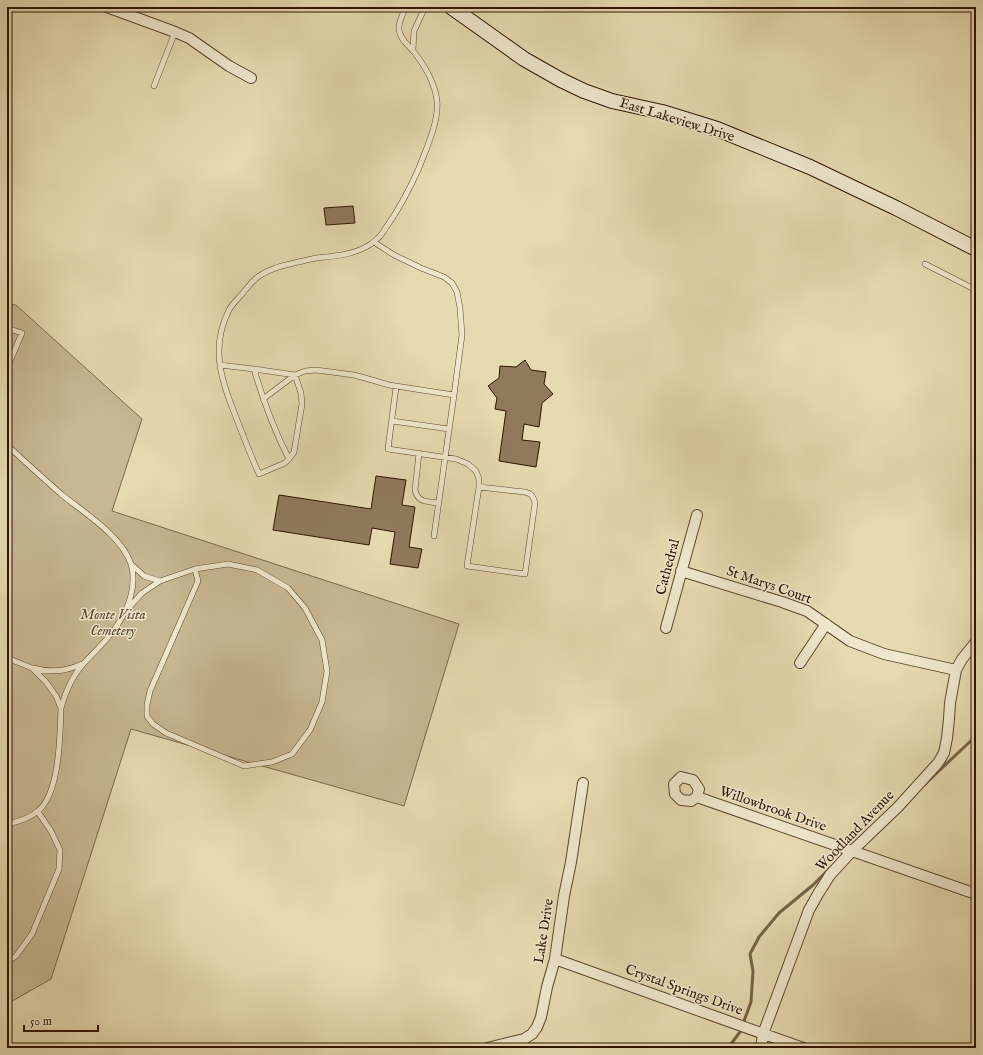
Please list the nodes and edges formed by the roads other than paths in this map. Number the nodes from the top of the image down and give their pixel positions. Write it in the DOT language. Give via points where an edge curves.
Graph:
graph roads {
  1 [pos="107,7"];
  2 [pos="406,7"];
  3 [pos="425,7"];
  4 [pos="451,7"];
  5 [pos="175,32"];
  6 [pos="413,50"];
  7 [pos="251,78"];
  8 [pos="154,86"];
  9 [pos="374,242"];
  10 [pos="976,249"];
  11 [pos="925,264"];
  12 [pos="976,290"];
  13 [pos="7,328"];
  14 [pos="220,365"];
  15 [pos="7,368"];
  16 [pos="254,369"];
  17 [pos="295,375"];
  18 [pos="396,386"];
  19 [pos="454,395"];
  20 [pos="263,399"];
  21 [pos="392,421"];
  22 [pos="449,429"];
  23 [pos="7,445"];
  24 [pos="419,453"];
  25 [pos="445,456"];
  26 [pos="289,459"];
  27 [pos="479,487"];
  28 [pos="438,503"];
  29 [pos="697,514"];
  30 [pos="434,536"];
  31 [pos="131,564"];
  32 [pos="196,569"];
  33 [pos="681,571"];
  34 [pos="160,581"];
  35 [pos="125,612"];
  36 [pos="826,624"];
  37 [pos="666,628"];
  38 [pos="976,642"];
  39 [pos="7,658"];
  40 [pos="84,663"];
  41 [pos="800,663"];
  42 [pos="32,668"];
  43 [pos="956,670"];
  44 [pos="61,708"];
  45 [pos="583,783"];
  46 [pos="697,797"];
  47 [pos="38,812"];
  48 [pos="7,824"];
  49 [pos="852,851"];
  50 [pos="976,894"];
  51 [pos="555,959"];
  52 [pos="7,962"];
  53 [pos="763,1034"];
  54 [pos="514,1045"];
  55 [pos="487,1048"];
  56 [pos="760,1048"];
  57 [pos="803,1048"];
  1 -- 5 [label="street"];
  2 -- 6 [label="lane" via="399,30"];
  3 -- 6 [label="lane" via="414,31"];
  4 -- 10 [label="street, East Lakeview Drive" via="524,59 584,92 717,129 817,170"];
  5 -- 7 [label="street" via="189,38"];
  5 -- 8 [label="lane"];
  6 -- 9 [label="lane" via="435,90 436,116 409,191"];
  9 -- 14 [label="lane" via="363,249 343,255 287,264 259,276 230,310 219,344"];
  9 -- 19 [label="lane" via="394,255 444,277 452,283 457,292 462,335"];
  11 -- 12 [label="lane"];
  13 -- 15 [label="lane" via="22,333"];
  14 -- 16 [label="lane"];
  14 -- 26 [label="lane" via="226,394 259,474"];
  16 -- 17 [label="lane"];
  16 -- 20 [label="lane"];
  17 -- 18 [label="lane" via="316,370 354,375"];
  17 -- 20 [label="lane"];
  17 -- 26 [label="lane" via="302,404 294,452"];
  18 -- 19 [label="lane"];
  18 -- 21 [label="lane"];
  19 -- 22 [label="lane"];
  20 -- 26 [label="lane"];
  21 -- 22 [label="lane"];
  21 -- 24 [label="lane" via="388,449"];
  22 -- 25 [label="lane"];
  23 -- 31 [label="lane" via="108,532 123,549"];
  24 -- 25 [label="lane"];
  24 -- 28 [label="lane" via="415,490 417,497"];
  25 -- 27 [label="lane" via="456,458 476,471"];
  25 -- 28 [label="lane"];
  27 -- 27 [label="lane" via="467,566 525,574 533,497 525,492"];
  28 -- 30 [label="lane"];
  29 -- 33 [label="street, Cathedral"];
  31 -- 34 [label="lane" via="144,576"];
  31 -- 35 [label="lane" via="132,588"];
  32 -- 32 [label="lane" via="228,564 257,570 288,588 305,608 322,640 327,671 322,702 310,730 292,754 272,762 244,766 166,733 147,716 150,691 198,581"];
  32 -- 34 [label="lane"];
  33 -- 36 [label="street, St Marys Court" via="782,602 806,611"];
  33 -- 37 [label="street, Cathedral"];
  34 -- 35 [label="lane" via="142,593"];
  35 -- 40 [label="lane" via="108,639"];
  36 -- 41 [label="street"];
  36 -- 43 [label="street, St Marys Court" via="850,641 884,654"];
  38 -- 43 [label="street, Woodland Avenue"];
  39 -- 42 [label="lane"];
  40 -- 42 [label="lane" via="62,670 42,671"];
  40 -- 44 [label="lane" via="74,677"];
  42 -- 44 [label="lane" via="46,682"];
  43 -- 49 [label="street, Woodland Avenue" via="944,753 898,807"];
  44 -- 47 [label="lane" via="54,781 49,796"];
  45 -- 51 [label="street, Lake Drive"];
  46 -- 49 [label="street, Willowbrook Drive"];
  47 -- 48 [label="lane"];
  47 -- 52 [label="lane" via="60,850 59,869 32,934 16,956"];
  49 -- 50 [label="street, Willowbrook Drive"];
  49 -- 53 [label="street, Woodland Avenue" via="830,875 809,910"];
  51 -- 53 [label="street, Crystal Springs Drive"];
  51 -- 54 [label="street, Lake Drive" via="537,1027 532,1034"];
  53 -- 56 [label="street, Woodland Avenue"];
  53 -- 57 [label="street, Crystal Springs Drive"];
  54 -- 55 [label="street, Lake Drive"];
}
